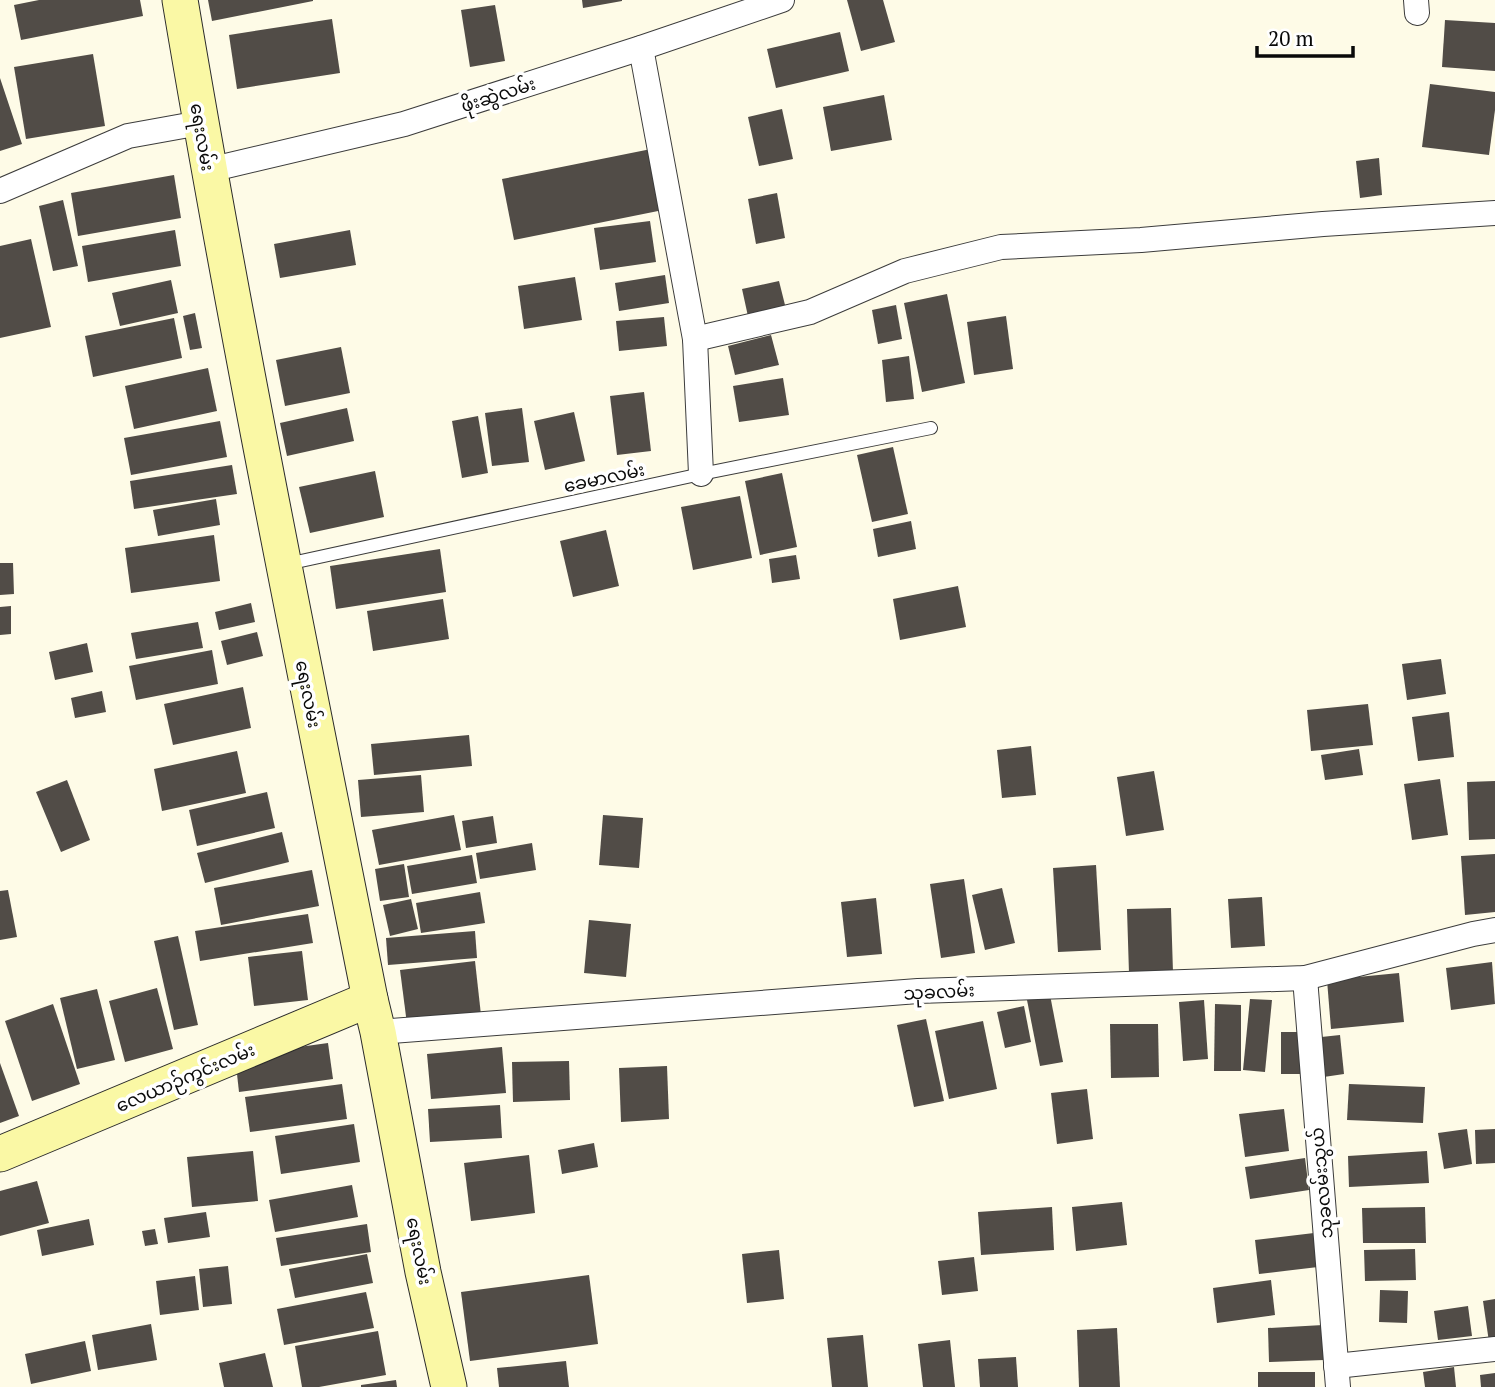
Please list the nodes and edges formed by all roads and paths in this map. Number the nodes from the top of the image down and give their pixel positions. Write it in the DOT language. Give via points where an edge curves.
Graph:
graph roads {
  1 [pos="180,0"];
  2 [pos="782,0"];
  3 [pos="641,48"];
  4 [pos="200,123"];
  5 [pos="209,170"];
  6 [pos="0,191"];
  7 [pos="1495,213"];
  8 [pos="695,339"];
  9 [pos="932,428"];
  10 [pos="701,474"];
  11 [pos="284,565"];
  12 [pos="1495,930"];
  13 [pos="1305,978"];
  14 [pos="374,1016"];
  15 [pos="0,1154"];
  16 [pos="1495,1349"];
  17 [pos="1337,1377"];
  18 [pos="449,1387"];
  1 -- 4 [label="street, ရေးလမ်း"];
  2 -- 3 [label="street, ဖိုးဆွဲလမ်း"];
  3 -- 5 [label="street, ဖိုးဆွဲလမ်း" via="404,124"];
  3 -- 8 [label="street"];
  4 -- 5 [label="street, ရေးလမ်း"];
  4 -- 6 [label="street" via="128,136"];
  5 -- 11 [label="street, ရေးလမ်း"];
  7 -- 8 [label="street" via="1001,247 905,271 810,312"];
  8 -- 10 [label="street"];
  9 -- 10 [label="lane, ခေမာလမ်း"];
  10 -- 11 [label="lane, ခေမာလမ်း"];
  11 -- 14 [label="street, ရေးလမ်း"];
  12 -- 13 [label="street, သုခလမ်း"];
  13 -- 14 [label="street, သုခလမ်း"];
  13 -- 17 [label="street, သုခလမ်းသွယ်"];
  14 -- 15 [label="street, လေယာဉ်ကွင်းလမ်း"];
  14 -- 18 [label="street, ရေးလမ်း"];
  16 -- 17 [label="street"];
}
